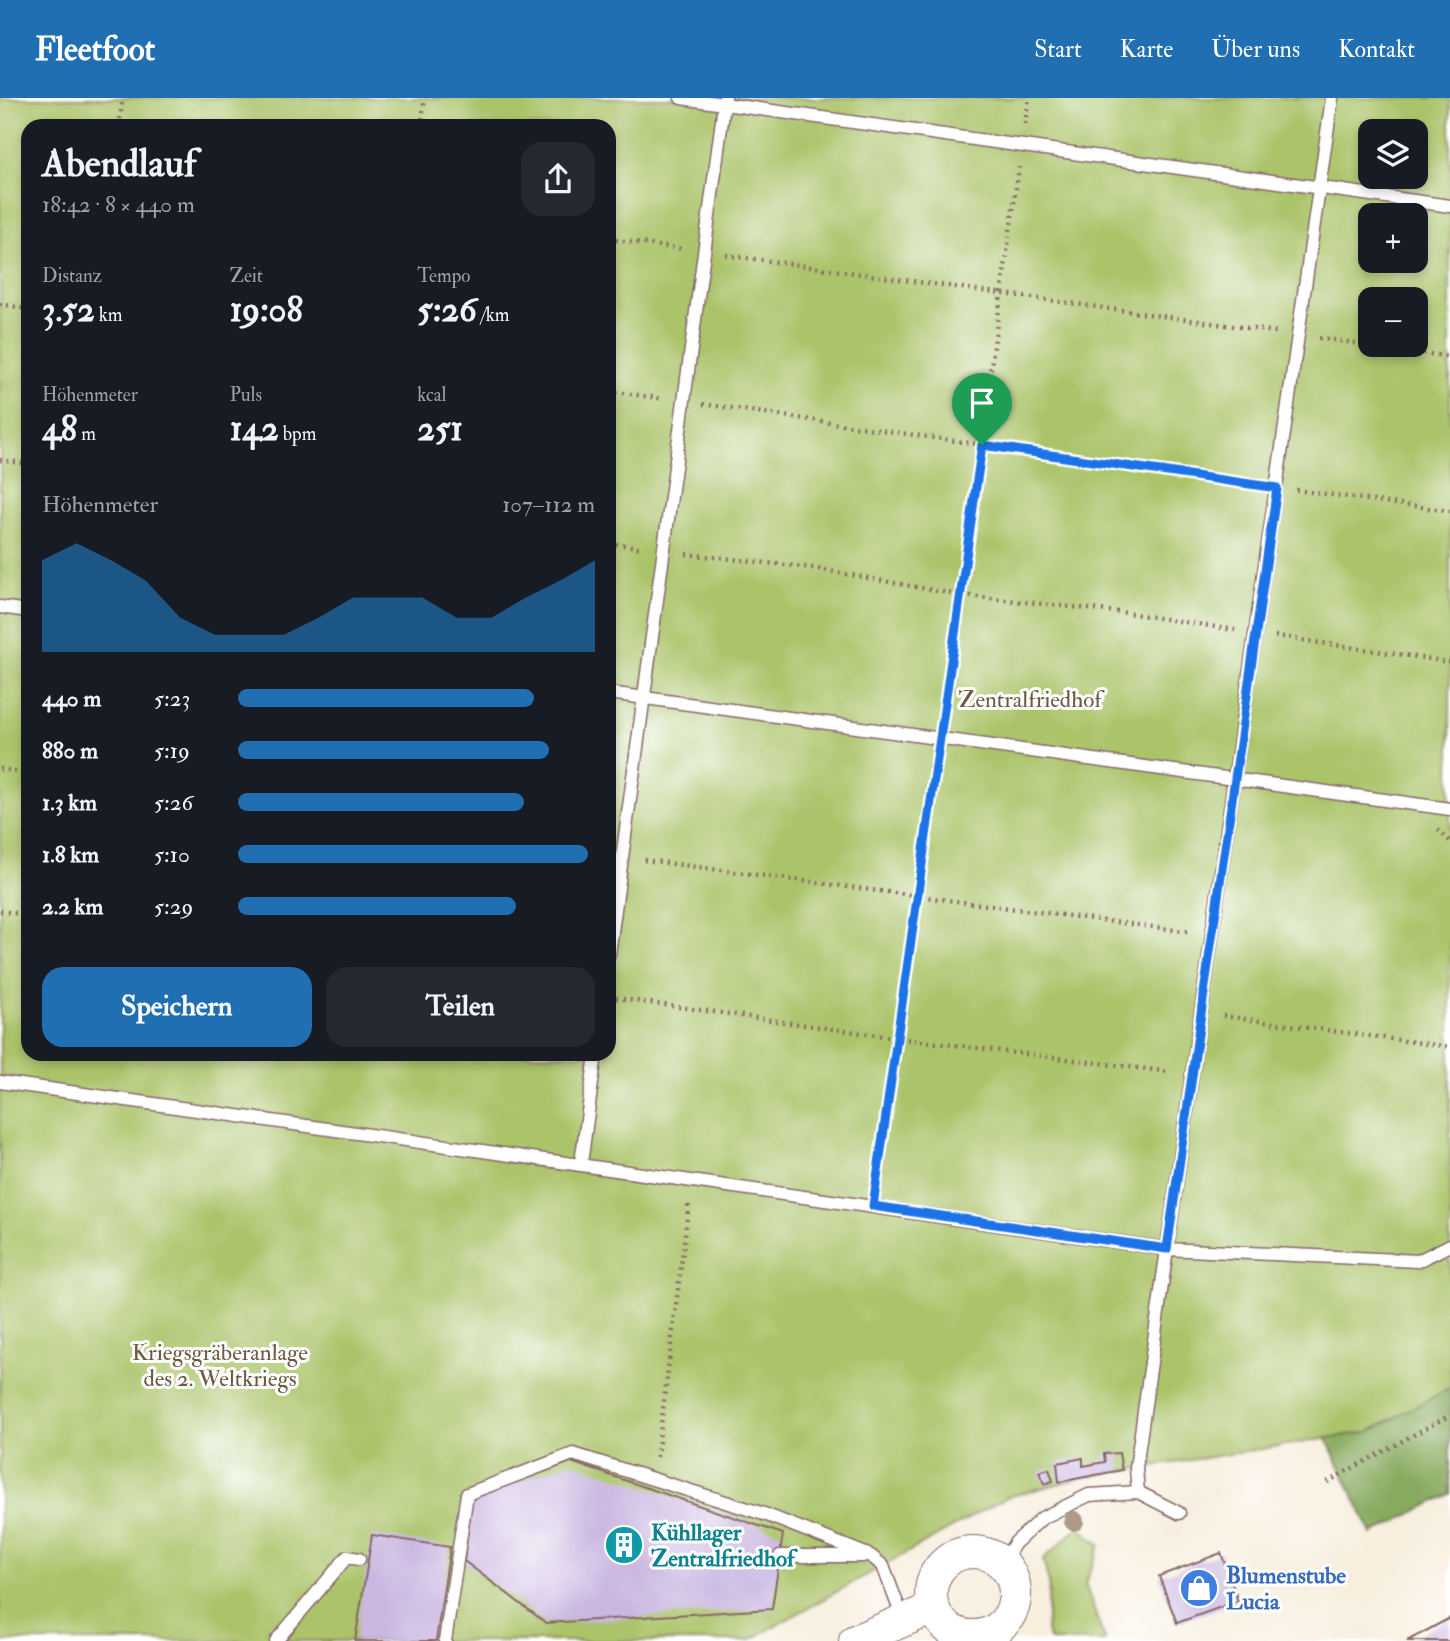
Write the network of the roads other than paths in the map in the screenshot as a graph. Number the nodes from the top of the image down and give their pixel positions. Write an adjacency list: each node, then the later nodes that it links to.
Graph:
1 (681, 98): 3 (lane)
2 (1332, 98): 4 (lane)
3 (724, 101): 4 (lane); 9 (lane)
4 (1320, 187): 5 (lane); 10 (lane)
5 (1450, 206)
6 (0, 607): 7 (lane)
7 (21, 610)
8 (616, 694): 9 (lane)
9 (643, 698): 10 (lane); 12 (lane)
10 (1235, 780): 11 (lane); 17 (lane)
11 (1450, 809)
12 (616, 901)
13 (595, 1061): 15 (lane)
14 (0, 1082): 15 (lane)
15 (581, 1163): 17 (lane)
16 (1450, 1245): 17 (lane)
17 (1167, 1249): 18 (lane)
18 (1138, 1492): 19 (lane); 23 (lane)
19 (1179, 1513)
20 (780, 1556): 21 (lane)
21 (871, 1556): 25 (lane); 28 (lane)
22 (359, 1559): 27 (lane)
23 (1002, 1563): 24 (street); 26 (street)
24 (933, 1608): 25 (street); 26 (street)
25 (903, 1619): 29 (street)
26 (1000, 1635)
27 (276, 1641)
28 (445, 1641)
29 (855, 1641)

